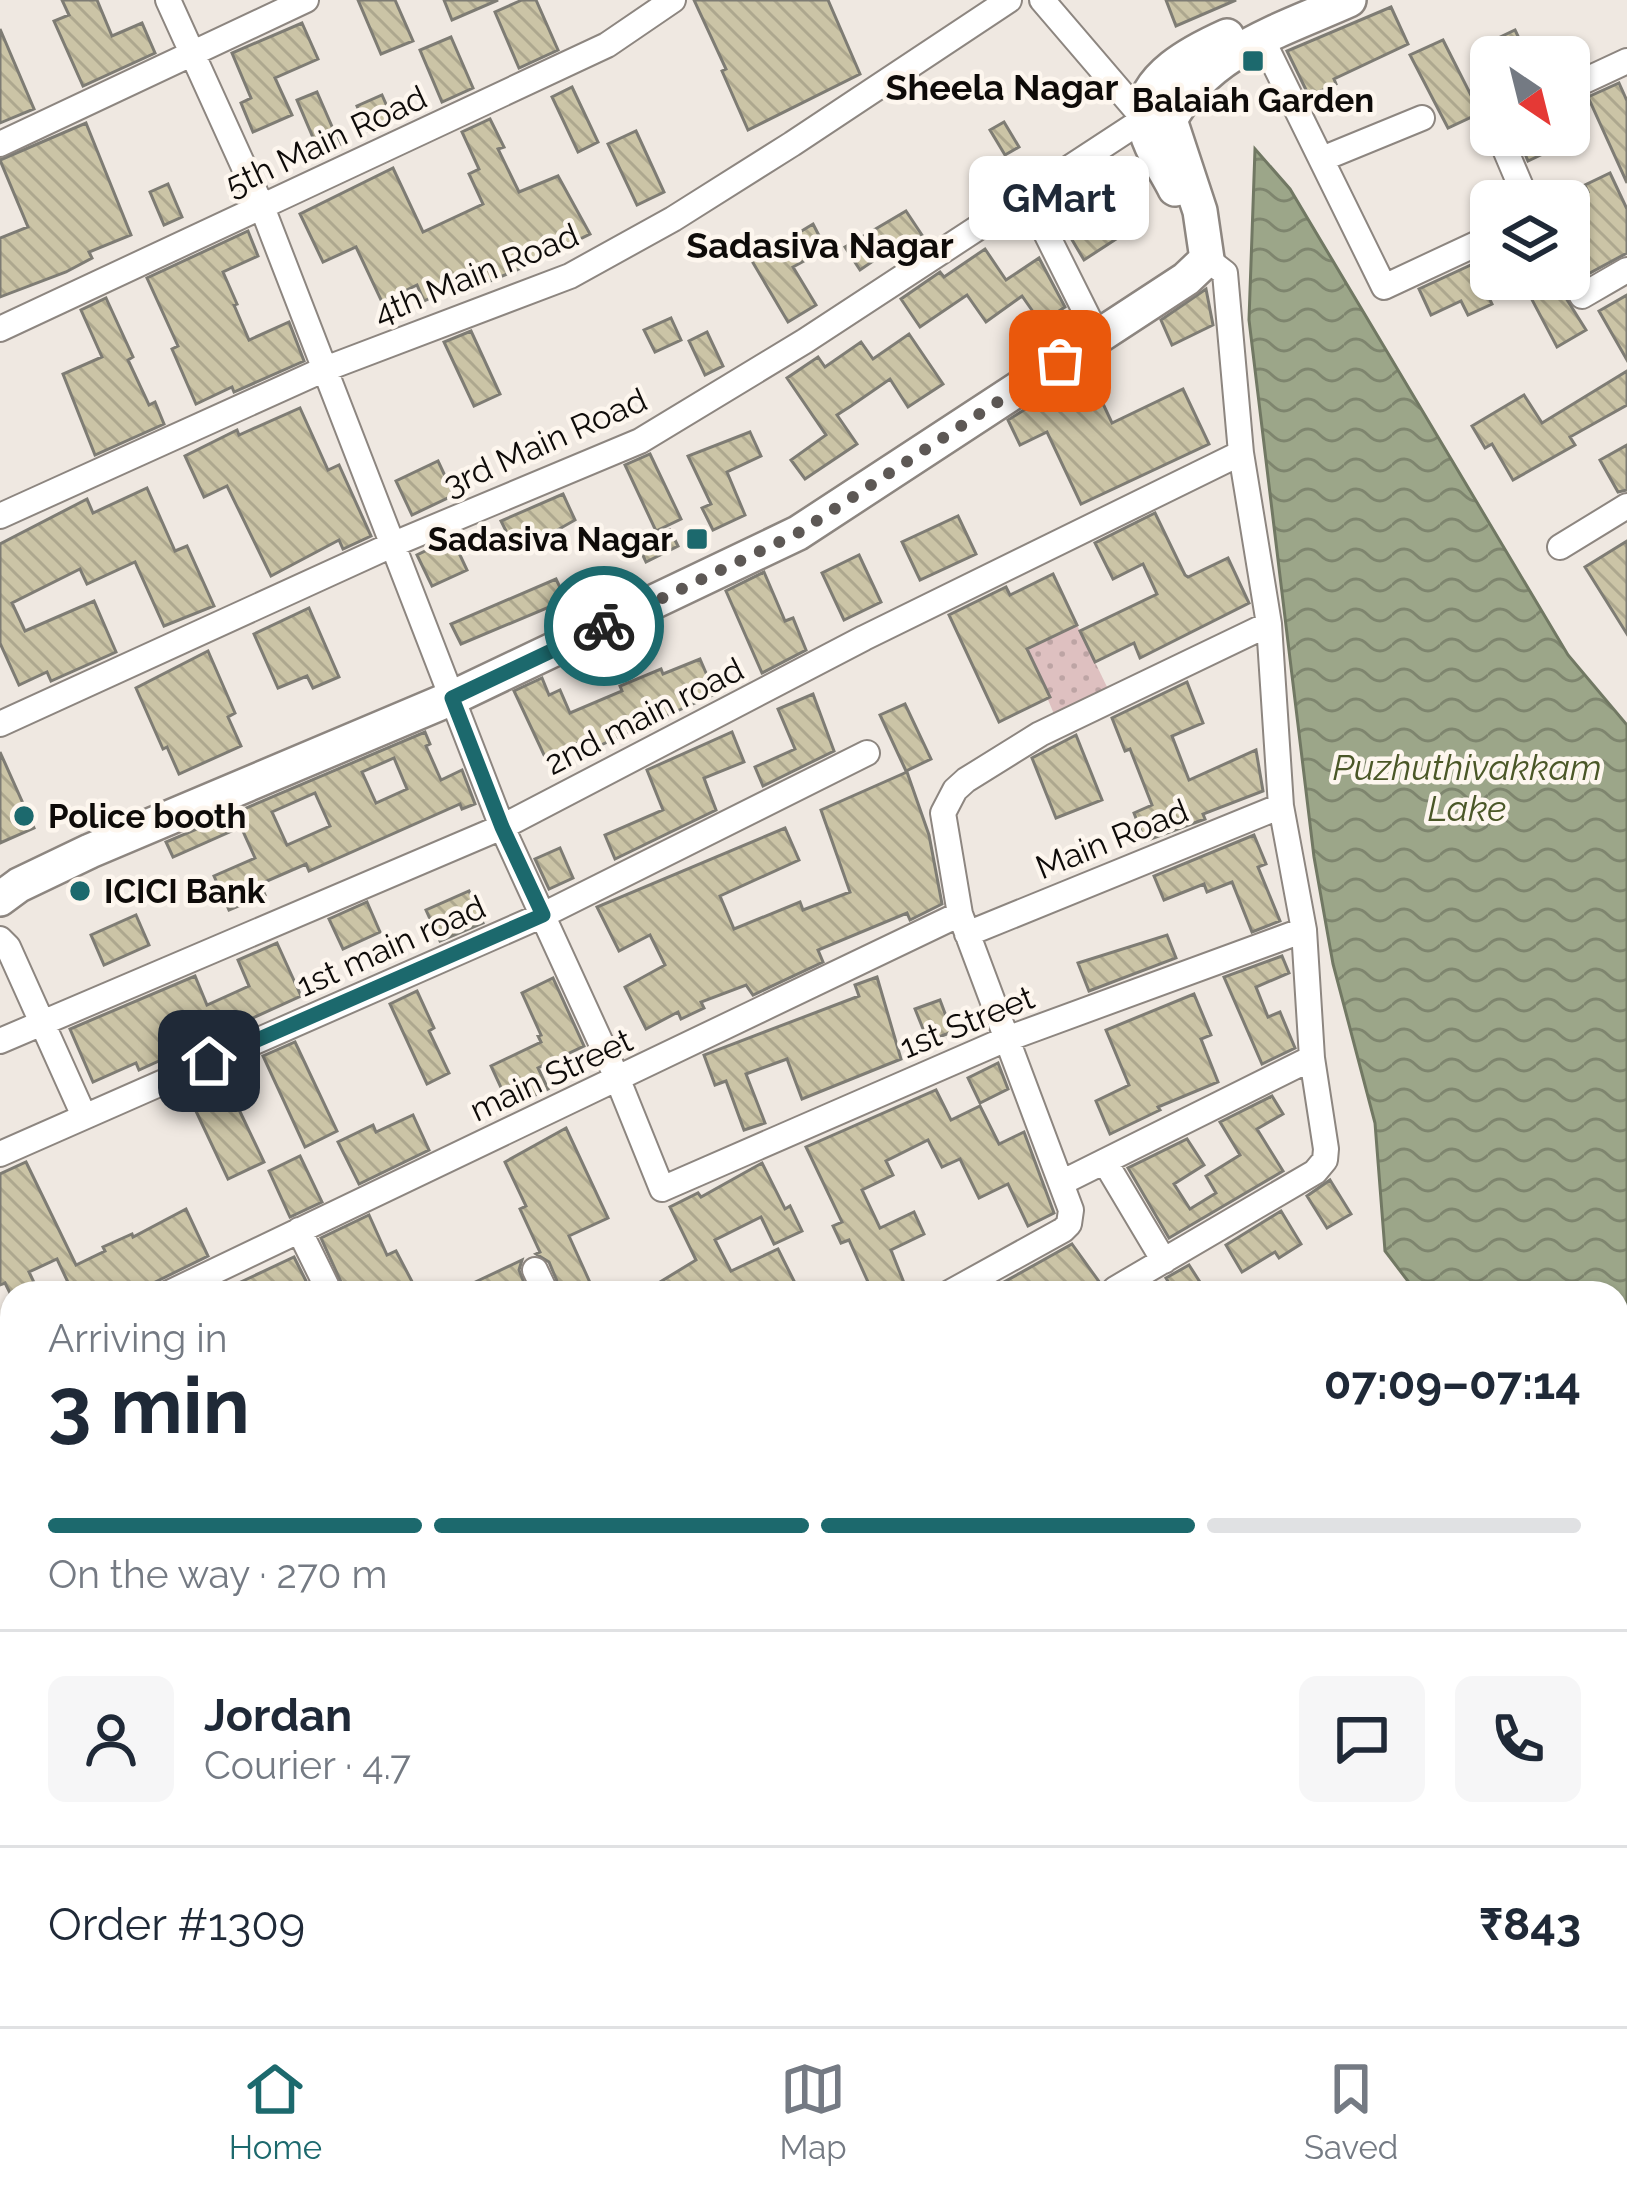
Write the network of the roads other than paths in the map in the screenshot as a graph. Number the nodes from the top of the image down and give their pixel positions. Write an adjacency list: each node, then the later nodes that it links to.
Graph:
1 (168, 0): 9 (street)
2 (306, 0): 9 (street)
3 (674, 0): 17 (street, 5th Main Road)
4 (1009, 0): 24 (street, 4th Main Road)
5 (1042, 0): 13 (street)
6 (1309, 0): 13 (main road)
7 (1349, 0): 8 (main road)
8 (1262, 39): 15 (street); 19 (main road)
9 (196, 55): 14 (street); 17 (street)
10 (1627, 61): 11 (street)
11 (1590, 78)
12 (1422, 118): 15 (street)
13 (1144, 119): 16 (street, 3rd Main Road); 23 (main road)
14 (0, 144)
15 (1322, 159): 18 (street)
16 (1028, 197): 23 (street); 28 (street, 3rd Main Road)
17 (262, 207): 22 (street, 5th Main Road); 24 (street)
18 (1470, 247)
19 (1208, 259): 23 (main road); 25 (street)
20 (1627, 270): 21 (street)
21 (1590, 291)
22 (0, 329)
23 (1094, 330): 31 (main road)
24 (325, 369): 27 (street, 4th Main Road); 28 (street)
25 (1241, 454): 30 (street); 35 (street, 2nd main road)
26 (1627, 506): 29 (street)
27 (0, 516)
28 (394, 544): 31 (street); 32 (street, 3rd Main Road)
29 (1560, 547)
30 (1269, 624): 34 (street); 39 (street)
31 (448, 689): 35 (street); 36 (main road); 37 (main road)
32 (0, 724)
33 (866, 753): 38 (street, 1st main road)
34 (1281, 806): 39 (street, Main Road); 40 (street)
35 (502, 827): 38 (street); 42 (street, 2nd main road)
36 (0, 886)
37 (0, 899)
38 (543, 915): 46 (street); 47 (street, 1st main road)
39 (964, 924): 43 (street); 46 (street, main Street)
40 (1304, 930): 43 (street, 1st Street); 45 (street)
41 (0, 939): 42 (street)
42 (43, 1022): 44 (street, 2nd main road); 47 (street)
43 (1004, 1040): 46 (street, 1st Street); 50 (street)
44 (0, 1041)
45 (1312, 1058): 49 (street); 52 (street)
46 (618, 1080): 51 (street, main Street)
47 (84, 1116): 48 (street, 1st main road)
48 (0, 1154)
49 (1105, 1162): 50 (street); 52 (street)
50 (1064, 1182): 55 (street)
51 (299, 1230): 53 (street, main Street); 54 (street)
52 (1164, 1261): 56 (street)
53 (194, 1281)
54 (324, 1281)
55 (971, 1281)
56 (1129, 1281)

